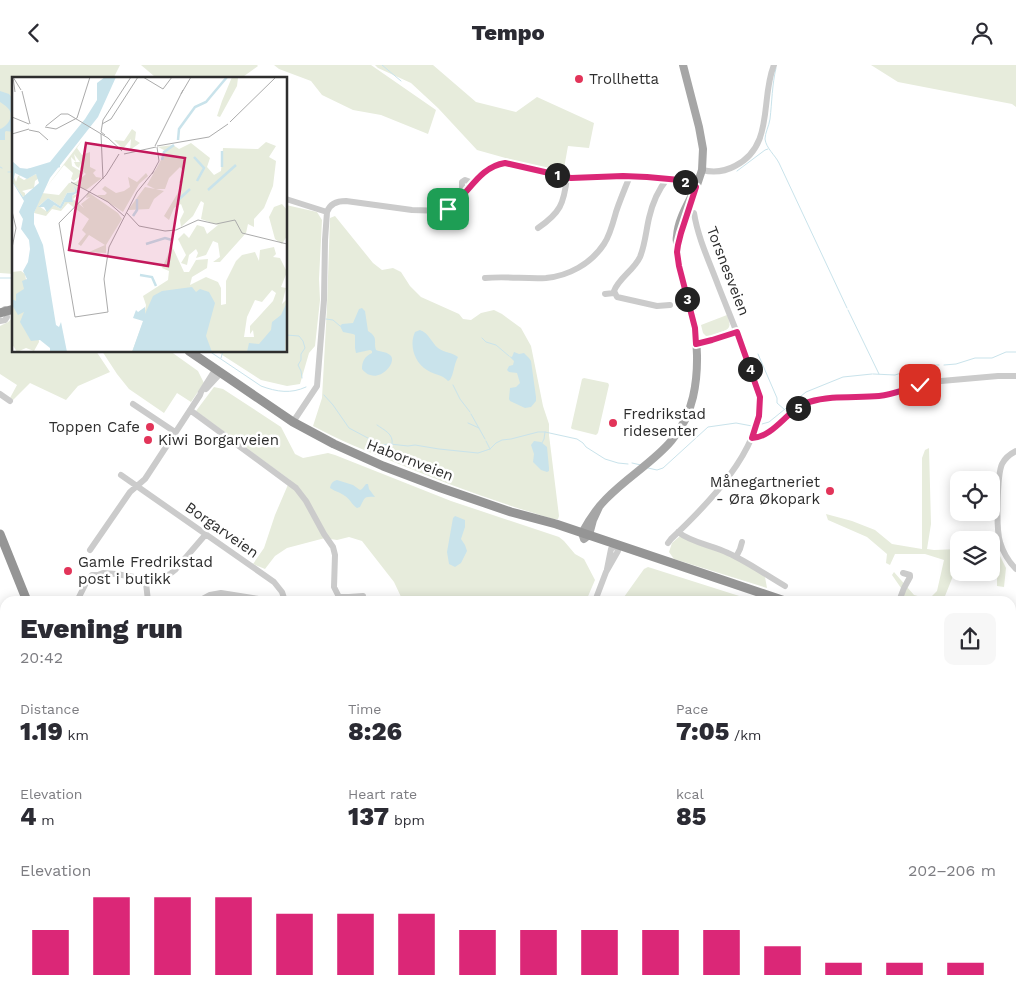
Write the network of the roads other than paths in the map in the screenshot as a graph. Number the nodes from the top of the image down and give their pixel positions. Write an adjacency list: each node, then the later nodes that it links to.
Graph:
1 (682, 65): 3 (main road)
2 (774, 65): 3 (street)
3 (702, 170): 7 (main road)
4 (567, 177): 5 (street); 9 (street); 11 (street)
5 (630, 177): 6 (street); 12 (street)
6 (667, 179): 7 (street); 14 (street)
7 (696, 187): 19 (main road)
8 (288, 200): 9 (street)
9 (327, 212): 28 (street)
10 (694, 213): 18 (street, Torsnesveien)
11 (538, 228)
12 (485, 278)
13 (605, 293): 14 (street)
14 (614, 293): 15 (street)
15 (670, 305)
16 (6, 309): 17 (street)
17 (0, 321)
18 (737, 332): 19 (street); 30 (street, Torsnesveien)
19 (696, 344): 37 (main road)
20 (186, 353): 22 (highway, Habornveien)
21 (192, 353): 22 (highway, Habornveien)
22 (217, 373): 27 (street); 28 (highway, Habornveien)
23 (1016, 376): 30 (street)
24 (0, 394): 25 (street)
25 (10, 401)
26 (133, 404): 29 (street)
27 (190, 410): 29 (street); 55 (street)
28 (293, 422): 37 (highway, Habornveien)
29 (175, 432): 33 (street)
30 (752, 438): 34 (street, Torsnesveien)
31 (1016, 451): 44 (street)
32 (121, 475): 33 (street, Borgarveien)
33 (137, 486): 36 (street, Borgarveien); 41 (street)
34 (678, 532): 39 (street, Torsnesveien); 43 (street)
35 (0, 534): 49 (highway)
36 (206, 534): 46 (street); 54 (street, Borgarveien)
37 (585, 535): 40 (highway, Habornveien)
38 (742, 542): 43 (street)
39 (668, 543)
40 (615, 548): 56 (street); 57 (highway, Habornveien)
41 (90, 549)
42 (0, 550): 48 (highway)
43 (736, 557): 47 (street)
44 (1016, 569)
45 (904, 573): 58 (street)
46 (146, 583): 50 (street); 51 (street)
47 (786, 585)
48 (18, 596)
49 (25, 596)
50 (80, 596)
51 (147, 596)
52 (208, 596): 53 (street)
53 (244, 596)
54 (283, 596)
55 (338, 596)
56 (598, 596)
57 (769, 596)
58 (902, 596)

